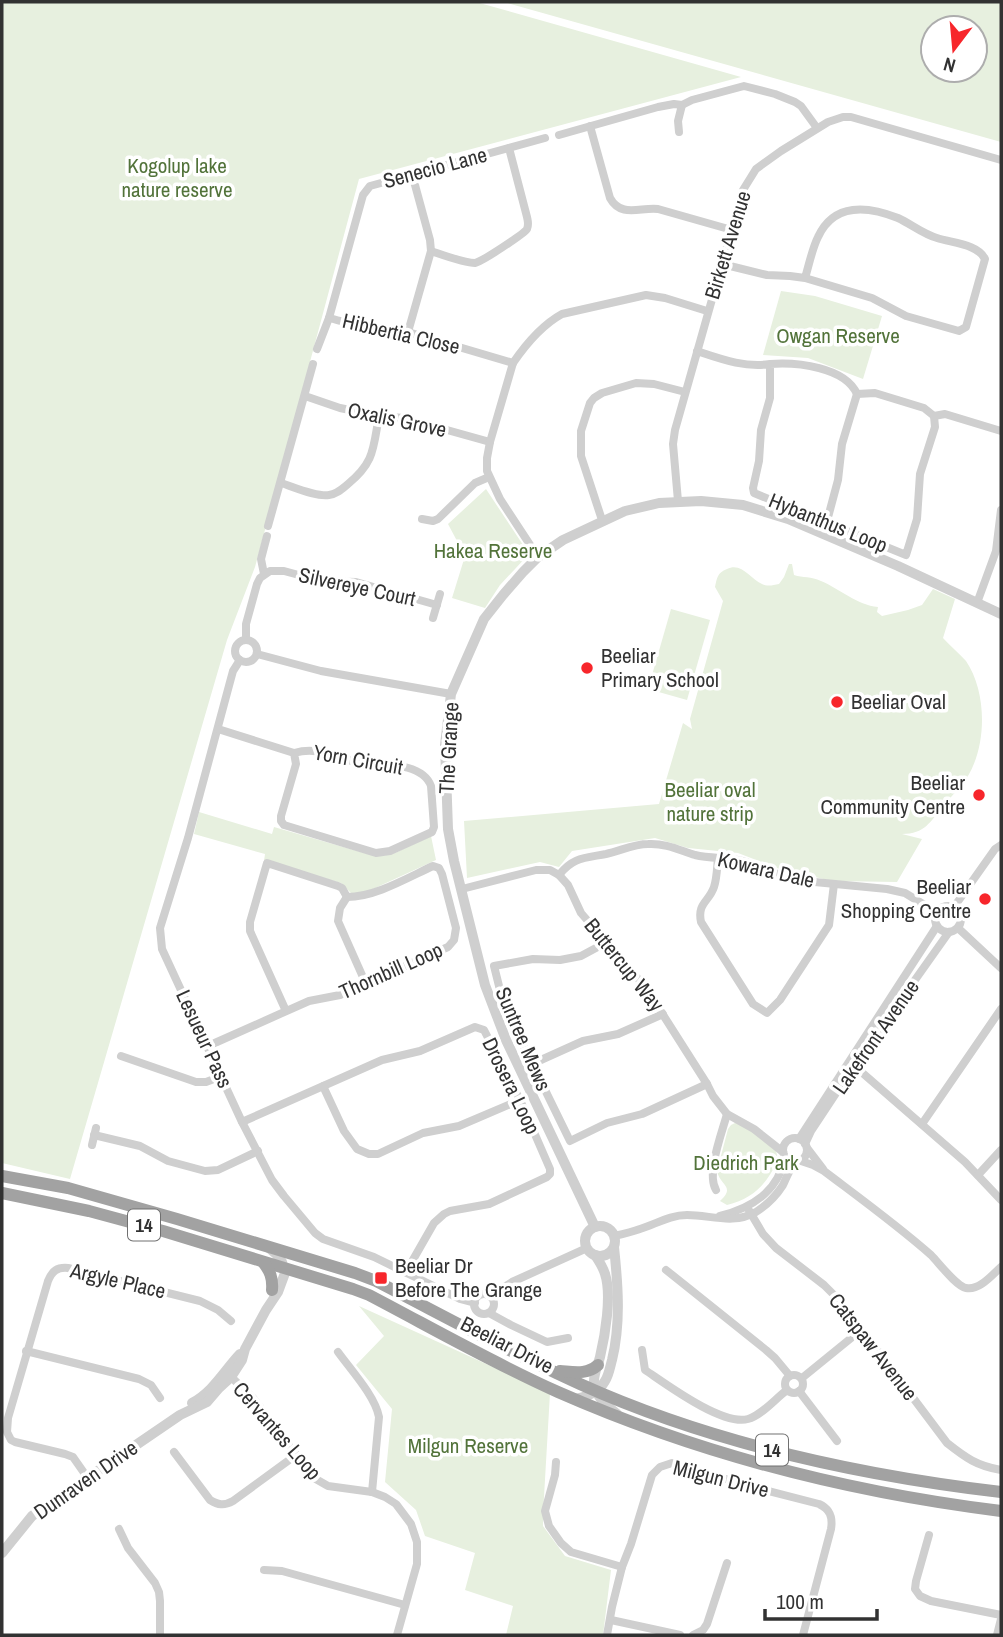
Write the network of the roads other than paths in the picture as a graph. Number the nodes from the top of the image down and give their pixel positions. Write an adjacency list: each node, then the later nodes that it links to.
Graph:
1 (682, 105): 2 (street); 3 (street); 4 (street)
2 (590, 126): 5 (street); 10 (street)
3 (817, 128): 8 (street, Birkett Avenue); 10 (street, Birkett Avenue)
4 (679, 132)
5 (559, 135)
6 (545, 138): 7 (street, Senecio Lane)
7 (509, 148): 9 (street, Senecio Lane); 11 (street)
8 (1001, 160)
9 (412, 174): 11 (street); 15 (street, Senecio Lane)
10 (732, 230): 12 (street, Birkett Avenue)
11 (431, 251): 16 (street)
12 (722, 264): 13 (street); 14 (street, Birkett Avenue)
13 (805, 278): 13 (street)
14 (707, 311): 18 (street, Birkett Avenue); 19 (street)
15 (329, 318): 16 (street, Hibbertia Close); 17 (street, Senecio Lane)
16 (408, 332): 19 (street, Hibbertia Close)
17 (317, 349)
18 (697, 351): 21 (street); 22 (street, Birkett Avenue)
19 (513, 363): 28 (street)
20 (313, 364): 24 (street)
21 (771, 364): 23 (street); 35 (street, Hybanthus Loop)
22 (685, 392): 31 (street, Birkett Avenue); 34 (street)
23 (857, 394): 26 (street); 35 (street)
24 (305, 396): 25 (street, Oxalis Grove); 30 (street)
25 (379, 416): 28 (street, Oxalis Grove); 30 (street)
26 (934, 416): 27 (street); 35 (street, Hybanthus Loop)
27 (1001, 431)
28 (490, 442): 29 (street)
29 (489, 477): 33 (street); 38 (street)
30 (281, 483): 36 (street)
31 (678, 502): 34 (street, The Grange); 41 (street, The Grange)
32 (1001, 510): 41 (street)
33 (422, 519)
34 (602, 520): 38 (street, The Grange)
35 (827, 521)
36 (268, 526)
37 (267, 536): 39 (street)
38 (538, 557): 48 (street, The Grange)
39 (264, 574): 42 (street, Silvereye Court); 45 (street)
40 (440, 594): 42 (street, Silvereye Court)
41 (977, 603): 43 (street, The Grange)
42 (437, 605): 44 (street, Silvereye Court)
43 (1001, 614)
44 (433, 618)
45 (246, 640): 46 (street); 47 (street, Lesueur Pass)
46 (257, 654): 47 (street); 48 (street)
47 (240, 660): 49 (street, Lesueur Pass)
48 (452, 694): 55 (street, The Grange)
49 (218, 729): 50 (street, Yorn Circuit); 68 (street, Lesueur Pass)
50 (293, 753): 50 (street, Yorn Circuit)
51 (1001, 845): 57 (street)
52 (718, 858): 53 (street, Kowara Dale); 54 (street, Kowara Dale); 54 (street)
53 (559, 875): 55 (street); 62 (street, Buttercup Way)
54 (834, 884): 58 (street, Kowara Dale)
55 (462, 889): 96 (street, The Grange)
56 (347, 897): 64 (street); 64 (street, Thornbill Loop); 66 (street)
57 (954, 906): 58 (street); 60 (street)
58 (936, 912): 59 (street)
59 (937, 926): 61 (street); 71 (street, Lakefront Avenue)
60 (958, 928): 61 (street); 63 (street)
61 (949, 932): 71 (street, Lakefront Avenue)
62 (607, 942): 67 (street, Buttercup Way); 70 (street, Suntree Mews)
63 (1001, 967)
64 (366, 984): 66 (street, Thornbill Loop)
65 (1001, 1009): 78 (street)
66 (286, 1011): 68 (street, Thornbill Loop)
67 (663, 1014): 70 (street); 73 (street, Buttercup Way)
68 (208, 1046): 72 (street, Lesueur Pass)
69 (121, 1056): 72 (street)
70 (531, 1064): 80 (street, Suntree Mews)
71 (852, 1064): 78 (street); 83 (street, Lakefront Avenue)
72 (222, 1076): 77 (street, Lesueur Pass)
73 (707, 1084): 76 (street, Buttercup Way); 80 (street)
74 (323, 1086): 75 (street); 75 (street, Drosera Loop); 77 (street, Drosera Loop)
75 (520, 1100): 105 (street, Drosera Loop)
76 (727, 1114): 79 (street, Buttercup Way); 92 (street)
77 (242, 1122): 85 (street, Lesueur Pass)
78 (922, 1124): 90 (street)
79 (754, 1129): 81 (street, Buttercup Way); 87 (street, Buttercup Way)
80 (570, 1142): 86 (street, Suntree Mews)
81 (787, 1142): 83 (street); 87 (street)
82 (92, 1144): 85 (street)
83 (804, 1144): 88 (street); 89 (street)
84 (1001, 1150): 90 (street)
85 (258, 1152): 105 (street, Lesueur Pass)
86 (574, 1153)
87 (784, 1155): 88 (street); 95 (street)
88 (799, 1162): 89 (street); 95 (street)
89 (824, 1171): 102 (street)
90 (978, 1175): 94 (street)
91 (2, 1176): 98 (highway, Beeliar Drive / 14)
92 (716, 1189)
93 (2, 1193): 101 (highway, Beeliar Drive / 14)
94 (1001, 1200)
95 (749, 1211): 97 (street); 112 (street, Catspaw Avenue)
96 (595, 1227): 97 (street); 99 (street)
97 (614, 1241): 99 (street); 123 (street)
98 (261, 1243): 100 (highway, Beeliar Drive / 14); 103 (street)
99 (591, 1251): 107 (street); 117 (street)
100 (315, 1259): 103 (street); 118 (highway, Beeliar Drive / 14)
101 (263, 1262): 103 (highway, Beeliar Drive / 14); 106 (highway)
102 (1001, 1267)
103 (283, 1268): 106 (street, Dunraven Drive); 109 (street, Dunraven Drive); 126 (highway, Beeliar Drive / 14)
104 (666, 1270): 120 (street)
105 (406, 1272): 108 (street, Lesueur Pass)
106 (272, 1290): 109 (street, Dunraven Drive)
107 (490, 1296): 108 (street); 110 (street)
108 (475, 1303): 110 (street)
109 (266, 1310): 119 (street, Dunraven Drive)
110 (489, 1313): 113 (street)
111 (231, 1321): 115 (street, Argyle Place)
112 (861, 1330): 121 (street); 132 (street, Catspaw Avenue)
113 (568, 1338)
114 (642, 1350): 122 (street)
115 (26, 1351): 125 (street); 133 (street, Argyle Place)
116 (338, 1352): 134 (street)
117 (598, 1365): 118 (highway); 123 (street)
118 (553, 1370): 123 (highway, Beeliar Drive / 14)
119 (229, 1375): 130 (street, Cervantes Loop); 133 (street, Dunraven Drive)
120 (790, 1376): 121 (street); 122 (street)
121 (802, 1378): 124 (street)
122 (787, 1390): 124 (street)
123 (596, 1391): 126 (street); 127 (street); 135 (highway, Beeliar Drive / 14)
124 (799, 1391): 128 (street)
125 (160, 1398)
126 (573, 1399): 127 (highway, Beeliar Drive / 14)
127 (622, 1418): 136 (highway, Beeliar Drive / 14)
128 (837, 1441)
129 (174, 1452): 130 (street)
130 (296, 1455): 134 (street, Cervantes Loop)
131 (556, 1462): 141 (street)
132 (1001, 1469)
133 (87, 1477): 139 (street, Dunraven Drive)
134 (372, 1492): 143 (street, Cervantes Loop)
135 (1001, 1492)
136 (1001, 1511)
137 (119, 1529): 146 (street)
138 (929, 1535): 144 (street)
139 (2, 1553)
140 (727, 1563): 150 (street)
141 (622, 1567): 145 (street, Milgun Drive); 151 (street, Milgun Drive)
142 (264, 1570): 143 (street)
143 (405, 1605): 147 (street, Cervantes Loop)
144 (1001, 1617): 152 (street)
145 (611, 1620): 148 (street, Milgun Drive); 149 (street)
146 (160, 1635)
147 (397, 1635)
148 (607, 1635)
149 (680, 1635)
150 (693, 1635)
151 (803, 1635)
152 (997, 1635)

